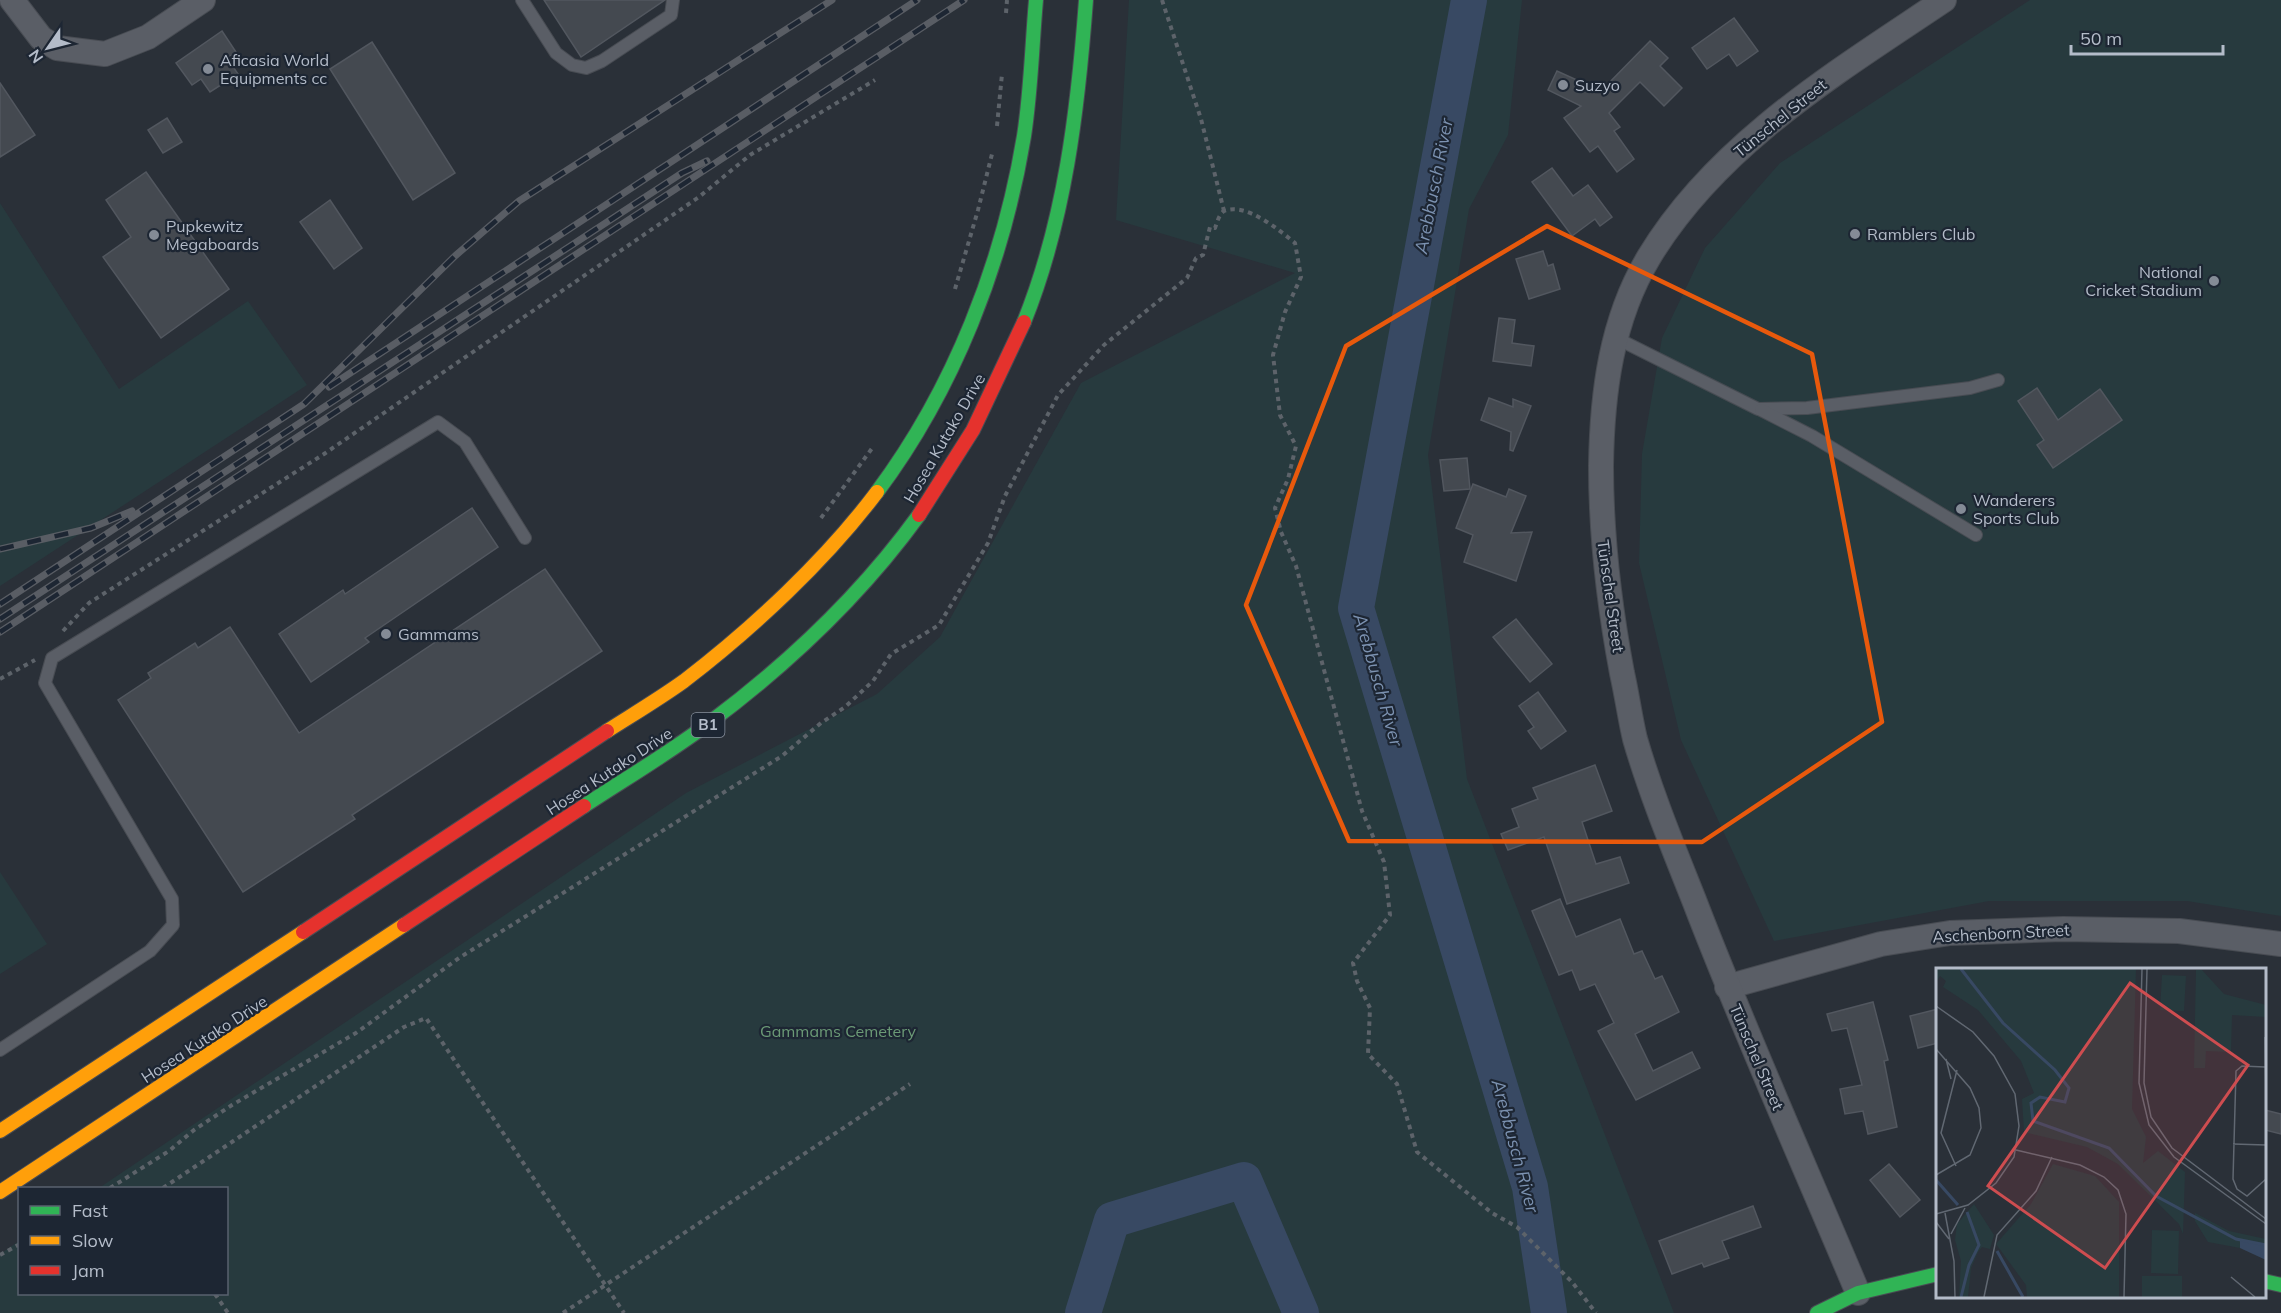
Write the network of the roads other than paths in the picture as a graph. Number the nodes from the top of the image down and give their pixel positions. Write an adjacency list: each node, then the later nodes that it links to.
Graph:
1 (12, 0): 2 (street)
2 (203, 0)
3 (522, 0): 4 (lane)
4 (673, 0)
5 (1036, 0): 16 (main road, Hosea Kutako Drive)
6 (1086, 0): 17 (main road, Hosea Kutako Drive / B1)
7 (1944, 0): 8 (street, Tünschel Street)
8 (1616, 338): 10 (lane); 14 (street, Tünschel Street)
9 (1998, 380): 10 (lane)
10 (1758, 409): 11 (lane)
11 (1976, 535)
12 (525, 538): 15 (lane)
13 (2281, 944): 14 (street, Aschenborn Street)
14 (1727, 987): 21 (street, Tünschel Street)
15 (0, 1050)
16 (0, 1131)
17 (0, 1192)
18 (1936, 1274): 21 (main road)
19 (2266, 1281): 20 (main road)
20 (2281, 1285)
21 (1858, 1293): 22 (main road)
22 (1818, 1313)

